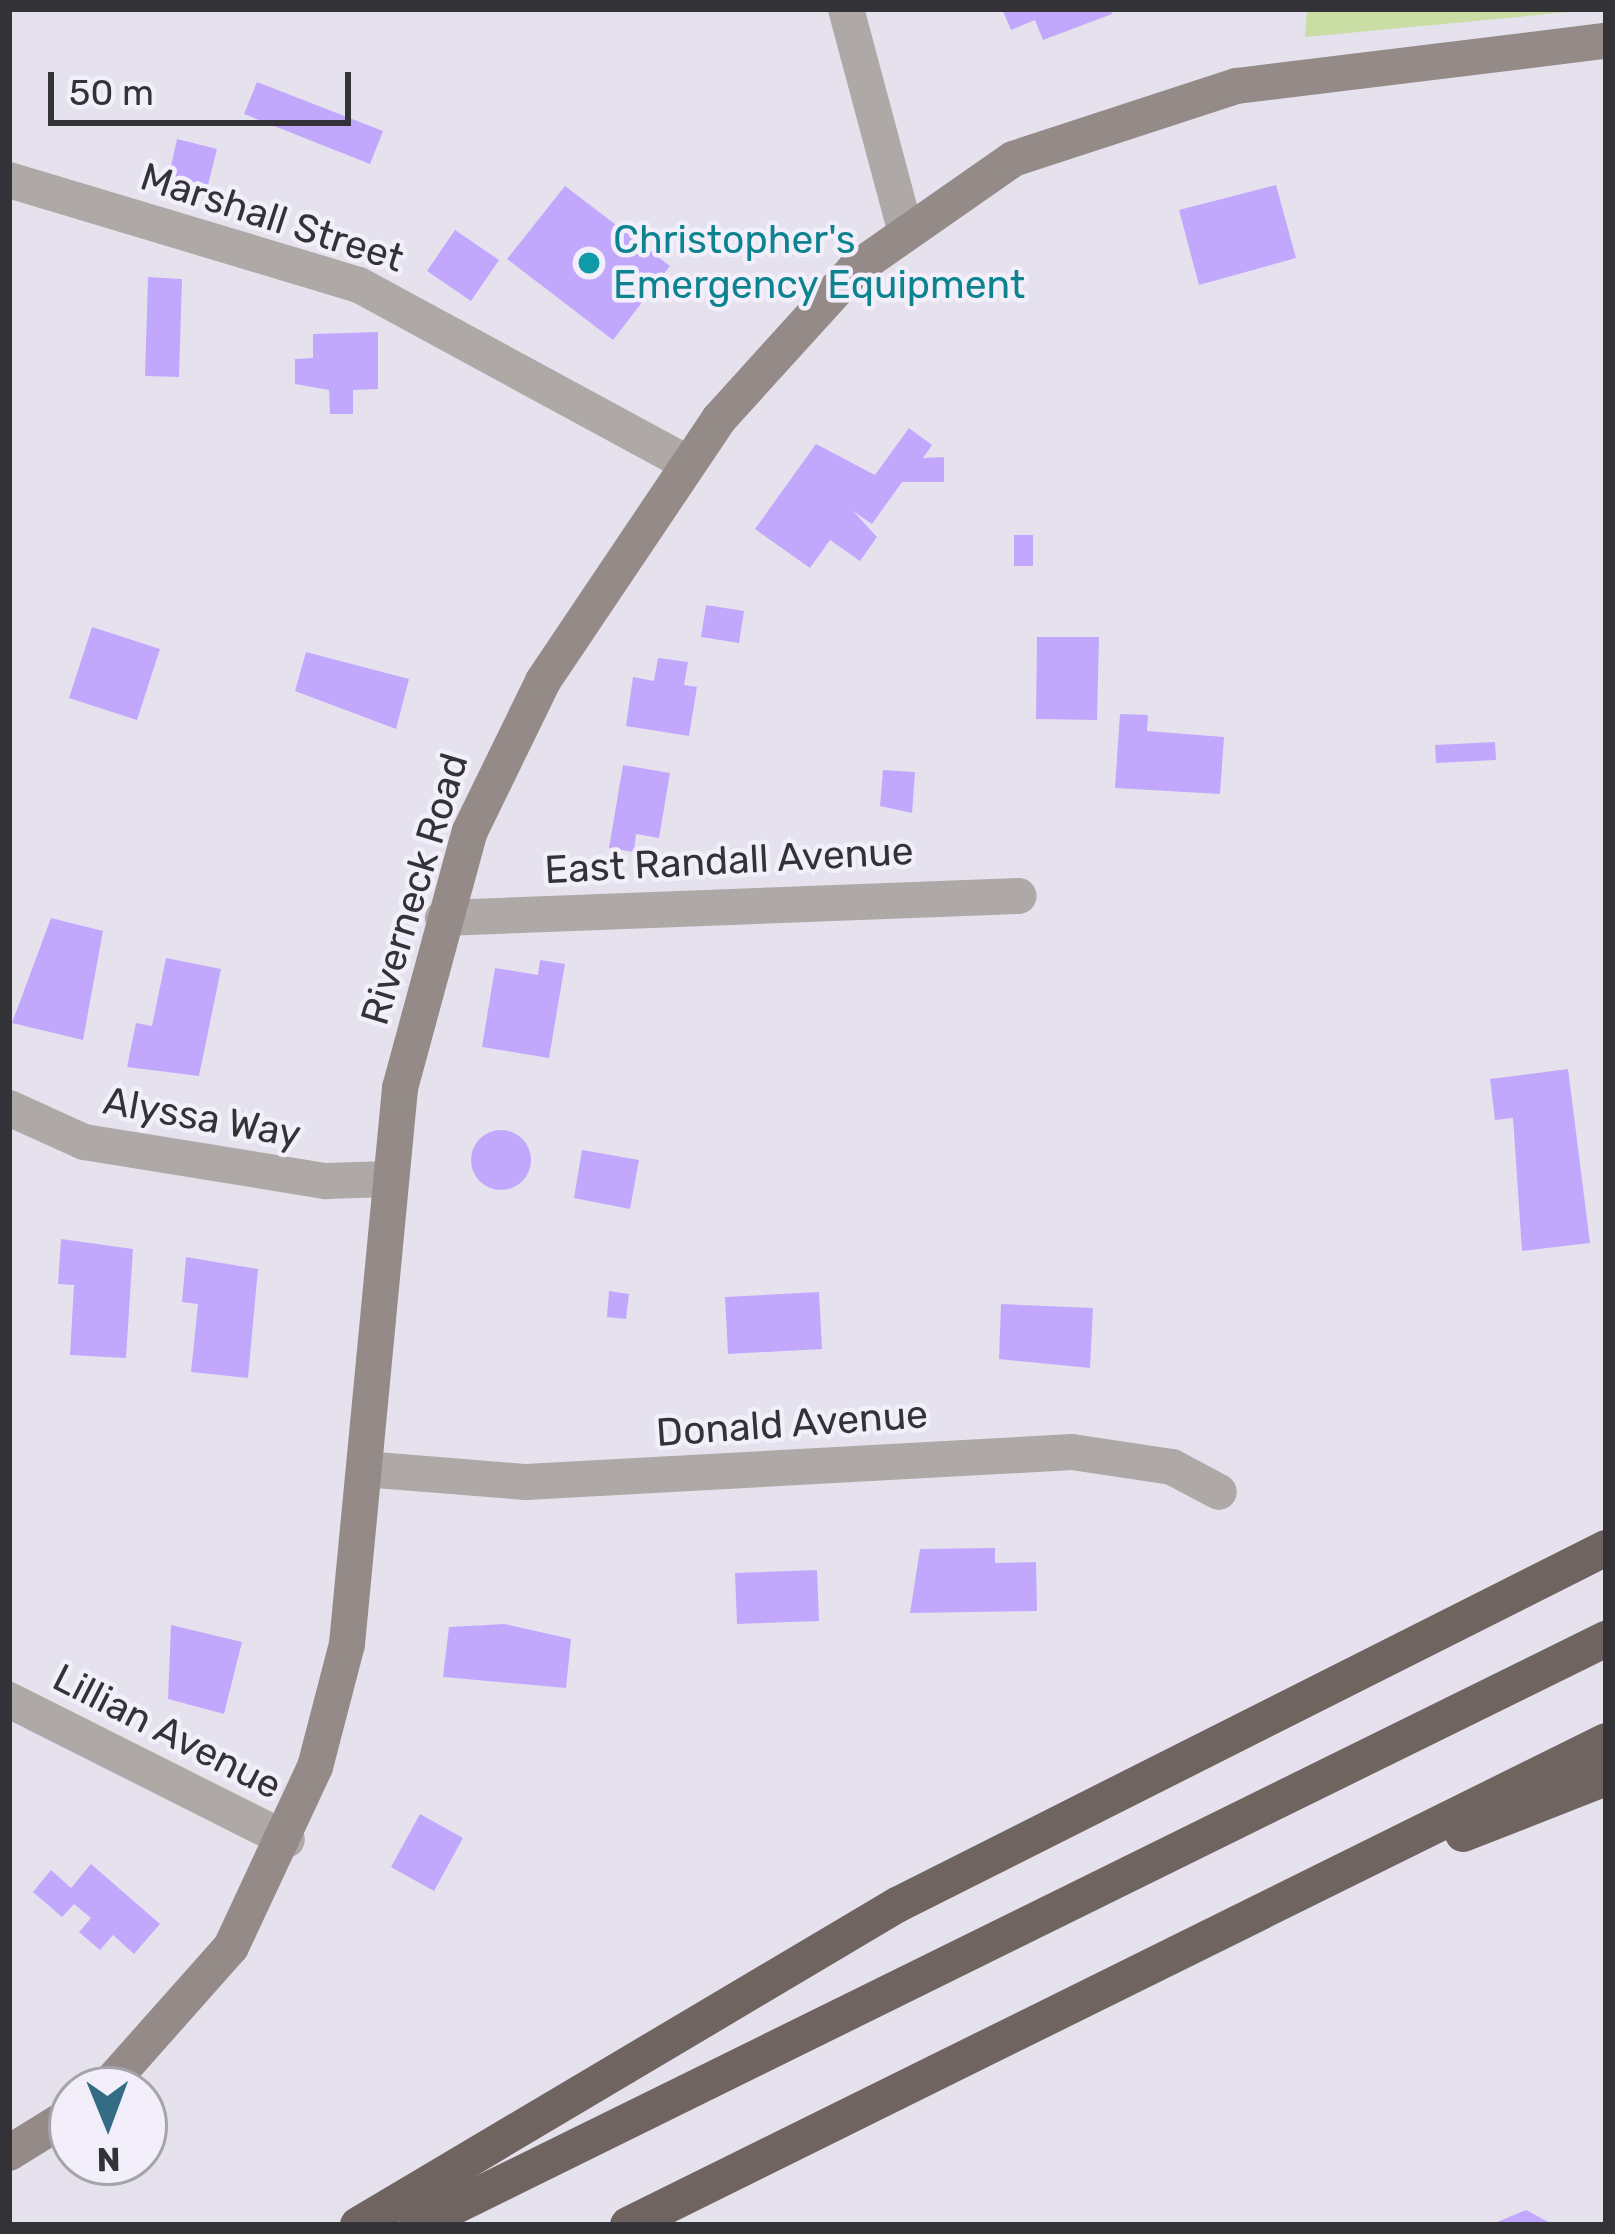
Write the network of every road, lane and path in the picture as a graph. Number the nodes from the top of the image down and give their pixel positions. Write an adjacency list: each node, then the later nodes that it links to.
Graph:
1 (846, 9): 4 (street)
2 (1606, 41): 4 (main road, Riverneck Road)
3 (9, 180): 5 (street, Marshall Street)
4 (904, 225): 5 (main road, Riverneck Road)
5 (688, 464): 7 (main road, Riverneck Road)
6 (1019, 896): 7 (street, East Randall Avenue)
7 (442, 918): 9 (main road, Riverneck Road)
8 (9, 1108): 9 (street, Alyssa Way)
9 (388, 1179): 10 (main road, Riverneck Road)
10 (364, 1469): 11 (street, Donald Avenue); 17 (main road, Riverneck Road)
11 (1219, 1492)
12 (1606, 1548): 22 (highway)
13 (1606, 1640): 23 (highway)
14 (9, 1700): 17 (street, Lillian Avenue)
15 (1606, 1741): 18 (highway)
16 (1606, 1778): 18 (highway)
17 (287, 1840): 19 (main road, Riverneck Road)
18 (1180, 1944): 24 (highway)
19 (127, 2066)
20 (48, 2129): 21 (main road)
21 (9, 2153)
22 (358, 2225)
23 (416, 2225)
24 (628, 2225)

